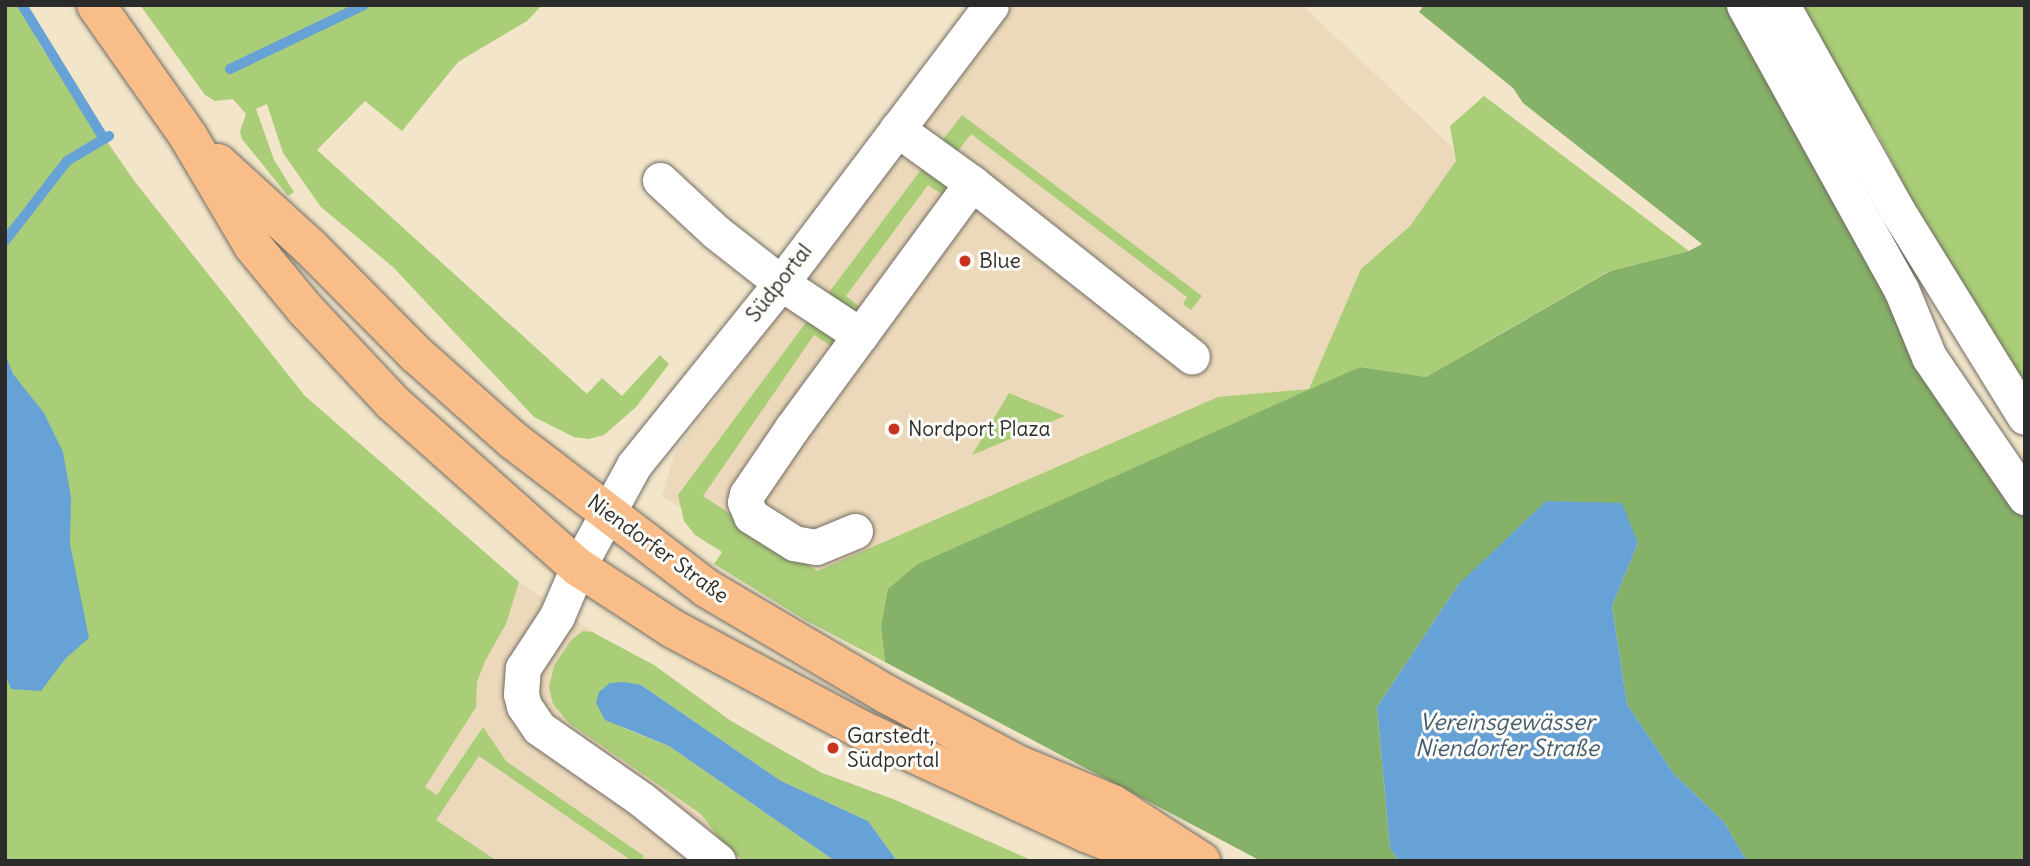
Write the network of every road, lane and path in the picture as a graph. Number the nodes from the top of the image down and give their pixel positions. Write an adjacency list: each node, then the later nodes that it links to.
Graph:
1 (96, 5): 6 (main road, Niendorfer Straße)
2 (991, 5): 5 (street, Südportal)
3 (1744, 5): 13 (street)
4 (1782, 5): 12 (street)
5 (897, 129): 8 (street); 9 (street, Südportal)
6 (188, 136): 14 (main road, Niendorfer Straße); 16 (main road, Niendorfer Straße)
7 (660, 180): 9 (street)
8 (972, 183): 10 (street); 11 (street)
9 (781, 283): 10 (street); 14 (street, Südportal)
10 (860, 335): 15 (street)
11 (1192, 357)
12 (2025, 417)
13 (2025, 497)
14 (607, 512): 16 (street, Südportal); 19 (main road, Niendorfer Straße)
15 (855, 531)
16 (578, 567): 17 (street, Südportal); 18 (main road, Niendorfer Straße)
17 (718, 861)
18 (1157, 861)
19 (1200, 861)

